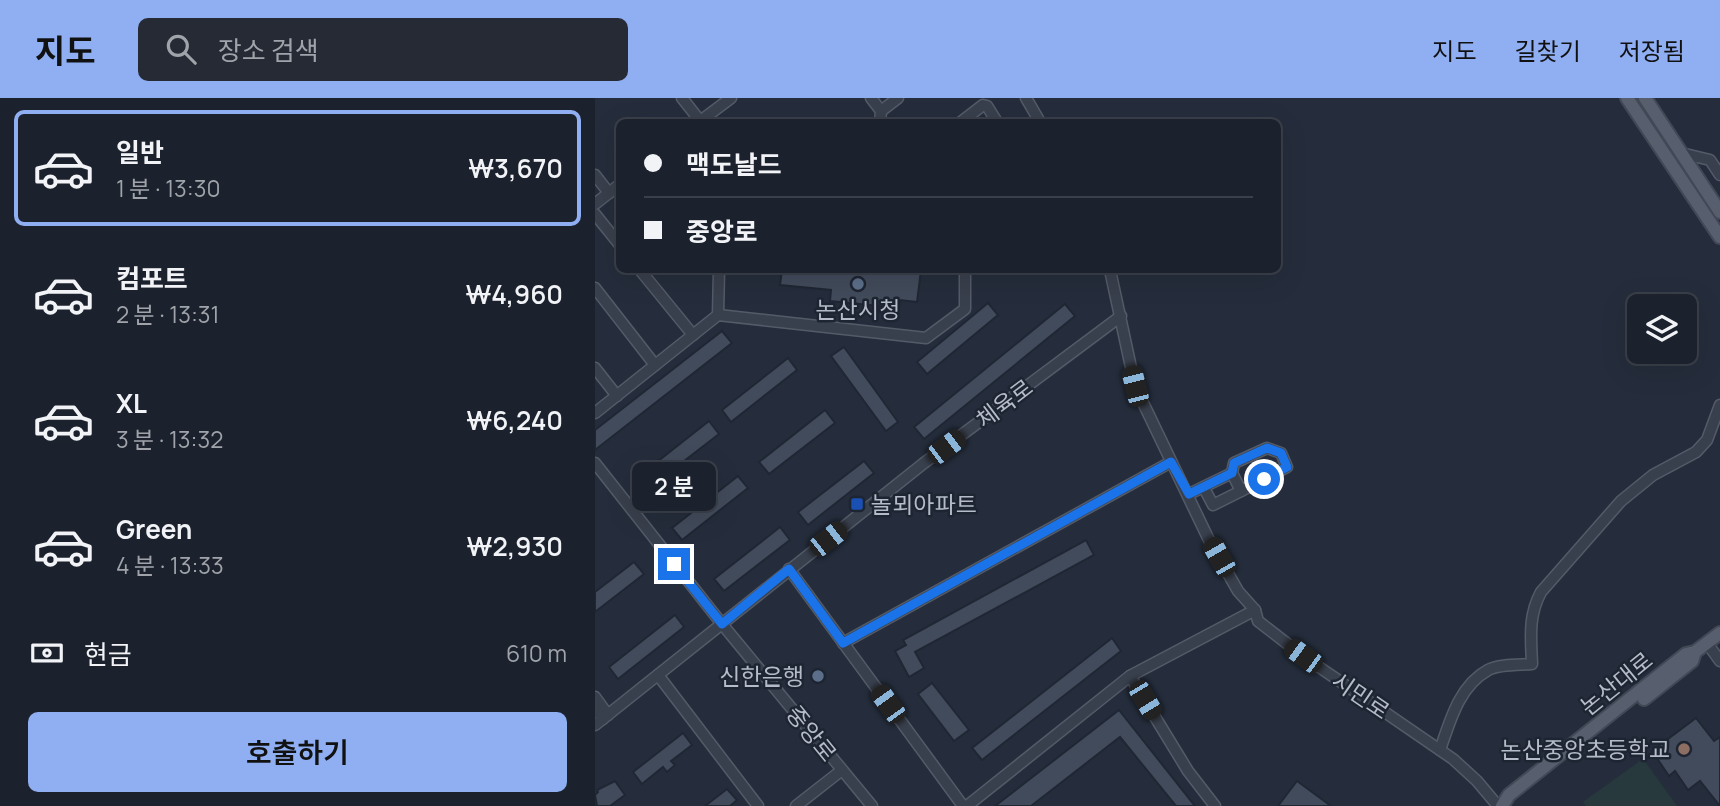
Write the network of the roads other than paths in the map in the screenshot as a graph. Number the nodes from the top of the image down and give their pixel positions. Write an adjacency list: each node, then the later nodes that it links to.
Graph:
1 (682, 98): 9 (street)
2 (731, 98): 10 (street)
3 (871, 98): 8 (street)
4 (898, 98): 8 (street)
5 (1026, 98): 14 (street)
6 (1627, 98): 23 (main road)
7 (1645, 98): 15 (main road)
8 (881, 111): 11 (street)
9 (698, 119)
10 (704, 119)
11 (880, 119)
12 (965, 119): 13 (street)
13 (995, 119)
14 (1038, 119)
15 (1681, 153): 17 (street); 21 (main road)
16 (595, 175): 19 (street)
17 (1720, 175)
18 (616, 187): 19 (street)
19 (609, 193): 20 (street)
20 (595, 204)
21 (1720, 212)
22 (595, 214): 24 (street)
23 (1720, 237)
24 (616, 240)
25 (646, 273): 32 (street)
26 (719, 273): 30 (street)
27 (965, 273): 30 (street)
28 (1111, 273): 31 (street, 시민로)
29 (595, 288): 33 (street)
30 (719, 315): 32 (street)
31 (1121, 316): 38 (street, 시민로); 44 (street, 체육로)
32 (693, 335): 33 (street)
33 (655, 365): 35 (street)
34 (595, 368): 35 (street)
35 (617, 396): 37 (street)
36 (1720, 405): 56 (street)
37 (595, 413)
38 (1171, 462): 43 (street, 시민로); 48 (street)
39 (595, 463): 46 (street, 중앙로)
40 (1232, 473): 41 (street); 42 (street); 42 (street)
41 (1204, 488): 42 (street); 43 (street)
42 (1241, 491)
43 (1189, 494): 45 (street, 시민로)
44 (789, 569): 46 (street, 체육로); 48 (street)
45 (1255, 610): 52 (street); 56 (street, 시민로)
46 (722, 624): 51 (street, 체육로); 57 (street, 중앙로)
47 (1720, 633): 49 (main road, 논산대로)
48 (843, 643): 61 (street)
49 (1707, 643): 50 (street); 63 (main road, 논산대로)
50 (1720, 661)
51 (658, 675): 55 (street, 체육로); 58 (street)
52 (1131, 676): 61 (street); 62 (street)
53 (595, 697): 55 (street)
54 (595, 709): 55 (street)
55 (602, 719)
56 (1440, 750): 63 (street, 시민로)
57 (842, 770): 59 (street); 60 (street, 중앙로)
58 (758, 806)
59 (796, 806)
60 (872, 806)
61 (965, 806)
62 (1215, 806)
63 (1501, 806)

